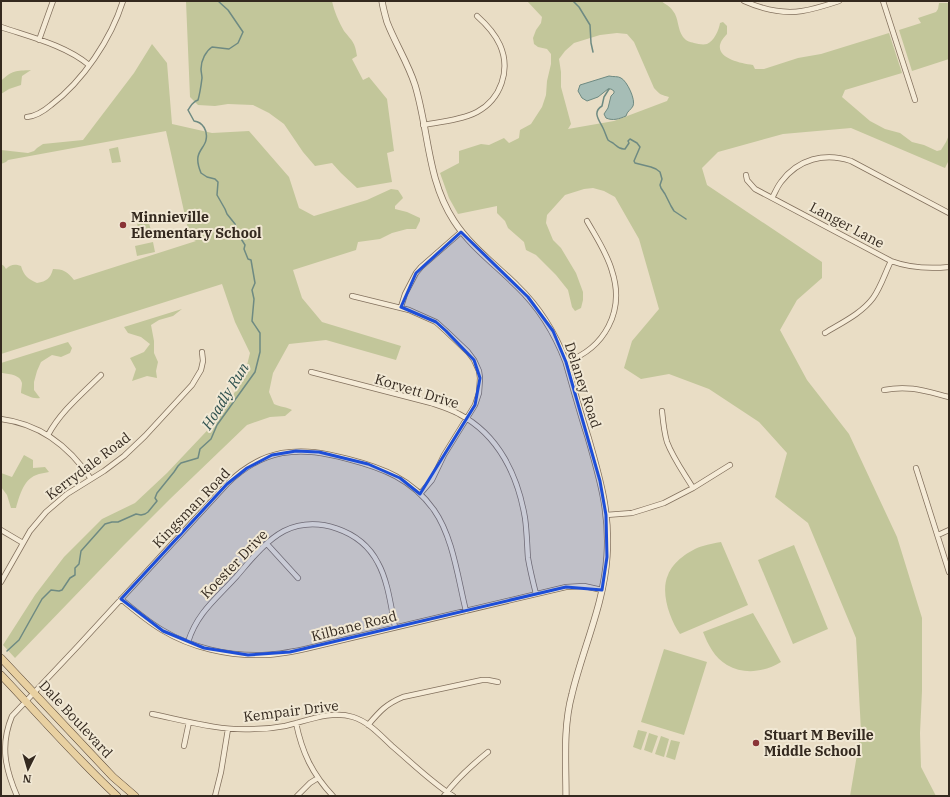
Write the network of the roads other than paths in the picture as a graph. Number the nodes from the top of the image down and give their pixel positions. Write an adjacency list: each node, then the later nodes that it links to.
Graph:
1 (54, 1): 9 (street)
2 (123, 1): 10 (street)
3 (382, 1): 13 (street, Delaney Road)
4 (744, 1): 5 (street)
5 (839, 1)
6 (883, 1): 11 (street)
7 (477, 16): 13 (street)
8 (1, 27): 9 (street)
9 (39, 40): 10 (street)
10 (89, 65): 12 (street)
11 (915, 100)
12 (27, 117)
13 (423, 124): 18 (street, Delaney Road)
14 (746, 175): 15 (street, Langer Lane)
15 (772, 198): 16 (street); 19 (street, Langer Lane)
16 (949, 213)
17 (587, 221): 25 (street)
18 (461, 232): 22 (street); 25 (street, Delaney Road)
19 (891, 261): 20 (street, Langer Lane); 23 (street)
20 (949, 267)
21 (352, 296): 22 (street)
22 (401, 307): 32 (street)
23 (825, 333)
24 (202, 352): 36 (street, Kerrydale Road)
25 (566, 362): 39 (street, Delaney Road)
26 (311, 372): 32 (street, Korvett Drive)
27 (101, 375): 33 (street)
28 (884, 390): 29 (street)
29 (949, 397)
30 (662, 411): 37 (street)
31 (1, 419): 33 (street)
32 (467, 419): 38 (street); 49 (street, Korvett Drive)
33 (48, 435): 36 (street)
34 (730, 465): 37 (street)
35 (916, 468): 42 (street)
36 (91, 479): 43 (street, Kerrydale Road)
37 (693, 488): 39 (street)
38 (420, 494): 50 (street, Kingsman Road); 51 (street, Kingsman Road)
39 (606, 515): 48 (street, Delaney Road)
40 (1, 530): 43 (street)
41 (949, 530): 42 (street)
42 (938, 535): 45 (street)
43 (23, 543): 47 (street, Kerrydale Road)
44 (267, 544): 46 (street); 52 (street, Koester Drive); 53 (street, Koester Drive)
45 (949, 572)
46 (298, 578)
47 (1, 582)
48 (602, 590): 49 (street, Kilbane Road); 75 (street, Delaney Road)
49 (536, 594): 51 (street, Kilbane Road)
50 (121, 599): 53 (street, Kilbane Road); 57 (street, Kingsman Road)
51 (466, 611): 52 (street, Kilbane Road)
52 (396, 627): 53 (street, Kilbane Road)
53 (188, 642)
54 (1, 658): 57 (main road, Dale Boulevard)
55 (1, 675): 58 (main road, Dale Boulevard)
56 (498, 682): 62 (street)
57 (34, 693): 58 (street, Kingsman Road); 70 (main road, Dale Boulevard)
58 (26, 701): 68 (street, Kingsman Road); 69 (main road, Dale Boulevard)
59 (152, 714): 60 (street, Kempair Drive)
60 (189, 722): 63 (street, Kempair Drive); 64 (street)
61 (296, 723): 62 (street, Kempair Drive); 63 (street, Kempair Drive); 66 (street)
62 (368, 725): 67 (street, Kempair Drive)
63 (228, 729): 71 (street)
64 (184, 746)
65 (488, 752): 67 (street)
66 (318, 778): 72 (street); 73 (street)
67 (445, 794): 74 (street, Kempair Drive)
68 (17, 796)
69 (117, 796)
70 (135, 796)
71 (215, 796)
72 (297, 796)
73 (333, 796)
74 (453, 796)
75 (566, 796)

